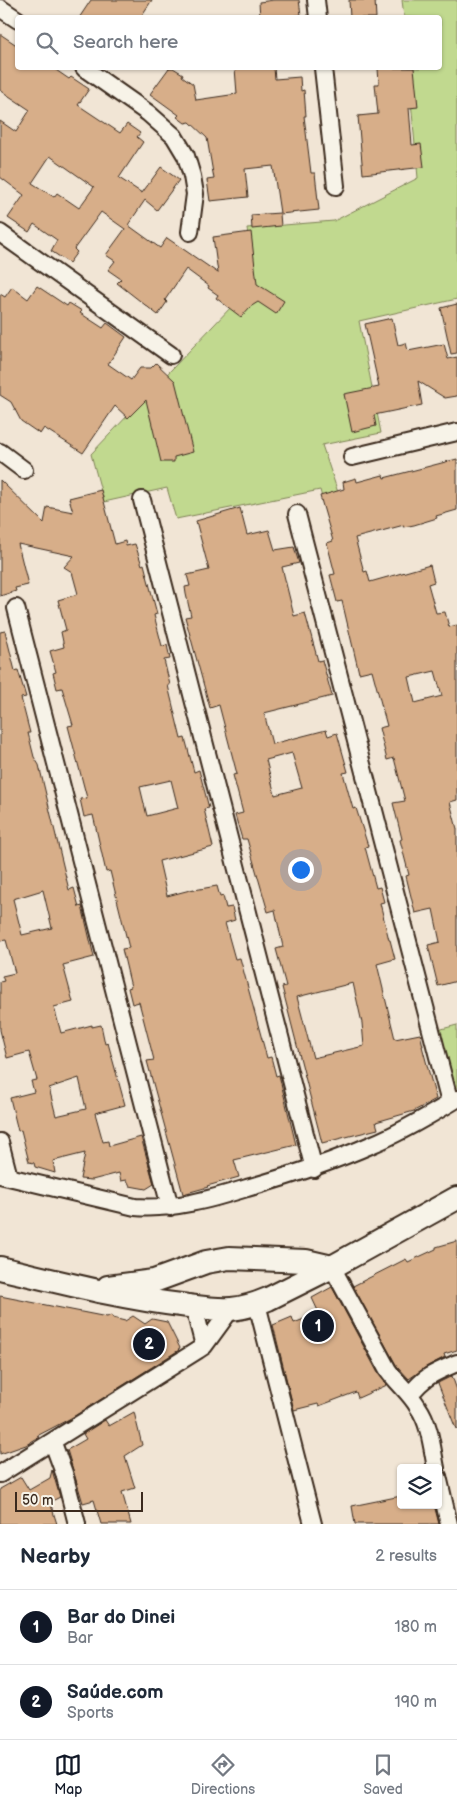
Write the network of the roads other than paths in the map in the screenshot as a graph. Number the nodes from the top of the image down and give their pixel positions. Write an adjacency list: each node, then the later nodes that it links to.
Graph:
1 (316, 0): 3 (street)
2 (0, 8): 4 (street)
3 (318, 15)
4 (15, 18)
5 (87, 70): 8 (street)
6 (323, 70): 7 (street)
7 (336, 186)
8 (190, 232)
9 (0, 233): 10 (street)
10 (171, 355)
11 (457, 432): 13 (street)
12 (0, 452): 14 (street)
13 (352, 457)
14 (24, 470)
15 (142, 500): 20 (street)
16 (297, 514): 18 (street)
17 (16, 608): 23 (street)
18 (453, 1101): 20 (street)
19 (0, 1142): 21 (street)
20 (314, 1168): 23 (street)
21 (5, 1176): 23 (street)
22 (457, 1198): 25 (main road)
23 (170, 1207)
24 (254, 1258): 25 (main road); 27 (main road); 29 (main road)
25 (332, 1267): 29 (main road); 34 (street)
26 (0, 1268): 28 (main road)
27 (193, 1268): 28 (main road); 30 (main road)
28 (95, 1290): 30 (main road)
29 (263, 1301): 31 (main road); 40 (street)
30 (194, 1307): 31 (main road); 32 (street)
31 (231, 1309): 32 (street)
32 (204, 1346): 35 (street)
33 (457, 1363): 34 (street)
34 (410, 1395): 36 (street)
35 (52, 1443): 37 (street); 39 (street)
36 (435, 1464)
37 (0, 1474)
38 (442, 1492): 41 (street)
39 (77, 1524)
40 (313, 1524)
41 (450, 1524)

